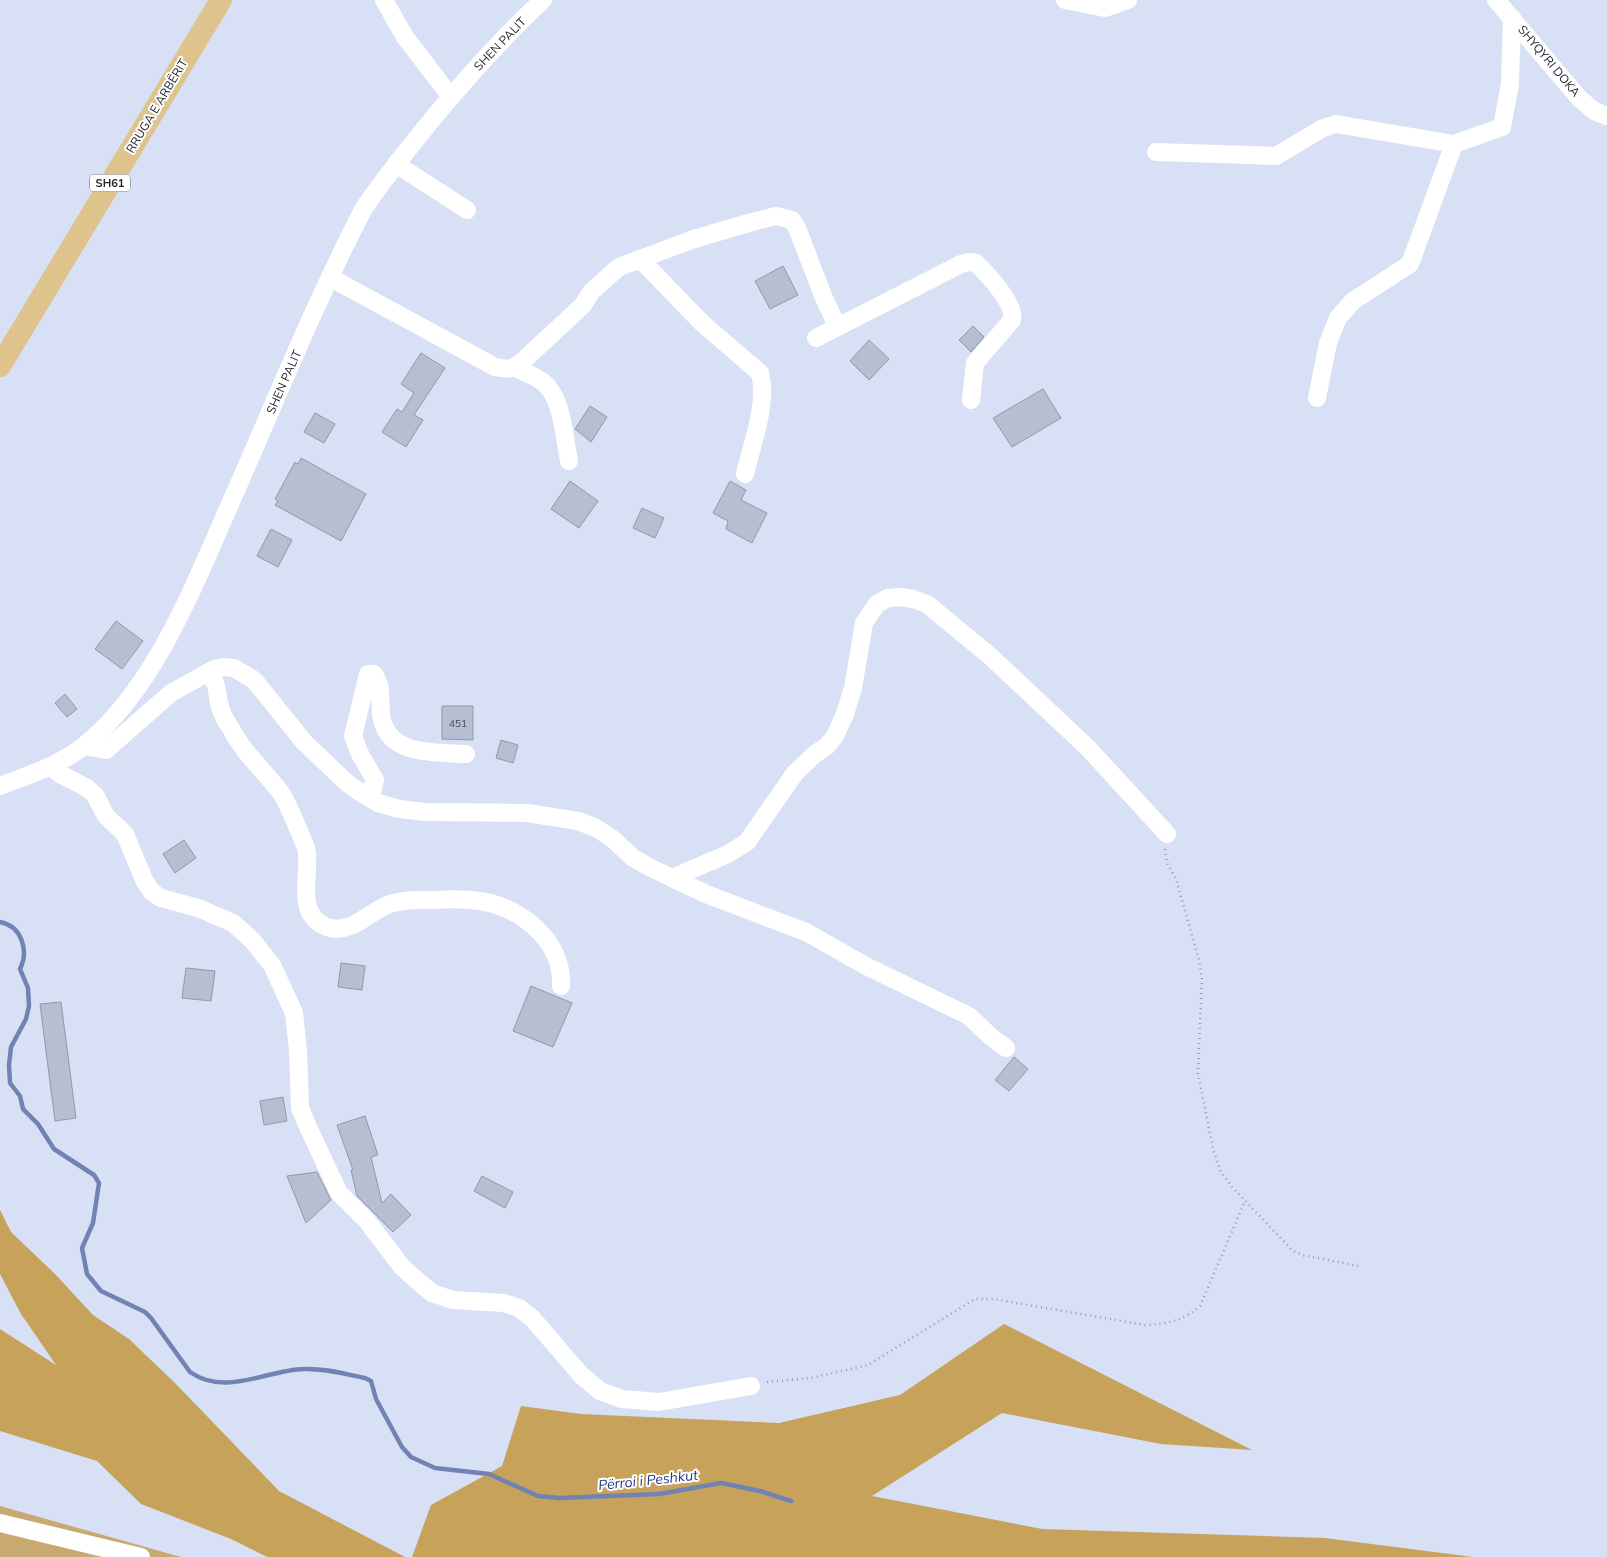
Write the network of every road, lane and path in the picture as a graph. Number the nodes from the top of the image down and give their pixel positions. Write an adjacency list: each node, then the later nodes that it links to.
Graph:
1 (221, 0): 18 (main road, RRUGA E ARBËRIT / SH61)
2 (384, 0): 8 (street)
3 (544, 0): 8 (street, SHEN PALIT)
4 (1065, 0): 5 (street)
5 (1128, 0)
6 (1496, 0): 7 (street, SHYQYRI DOKA)
7 (1512, 18): 9 (street, SHYQYRI DOKA); 10 (street)
8 (451, 97): 12 (street, SHEN PALIT)
9 (1607, 116)
10 (1454, 144): 11 (street); 20 (street)
11 (1156, 152)
12 (396, 164): 13 (street); 15 (street, SHEN PALIT)
13 (467, 210)
14 (640, 259): 16 (street); 19 (street); 23 (street)
15 (330, 278): 19 (street); 25 (street, SHEN PALIT)
16 (837, 326): 17 (street); 21 (street)
17 (816, 338)
18 (0, 366)
19 (515, 368): 22 (street)
20 (1317, 398)
21 (971, 400)
22 (569, 461)
23 (745, 474)
24 (205, 674): 25 (street); 29 (street); 32 (street)
25 (84, 746): 27 (street, SHEN PALIT)
26 (466, 754): 29 (street)
27 (46, 768): 28 (street, SHEN PALIT); 36 (street)
28 (0, 786)
29 (361, 793): 31 (street)
30 (1167, 834): 31 (street); 34 (path)
31 (672, 878): 33 (street)
32 (561, 986)
33 (1006, 1048)
34 (1245, 1201): 35 (path); 36 (path)
35 (1359, 1266)
36 (751, 1386)
37 (0, 1523): 38 (street)
38 (141, 1557)

